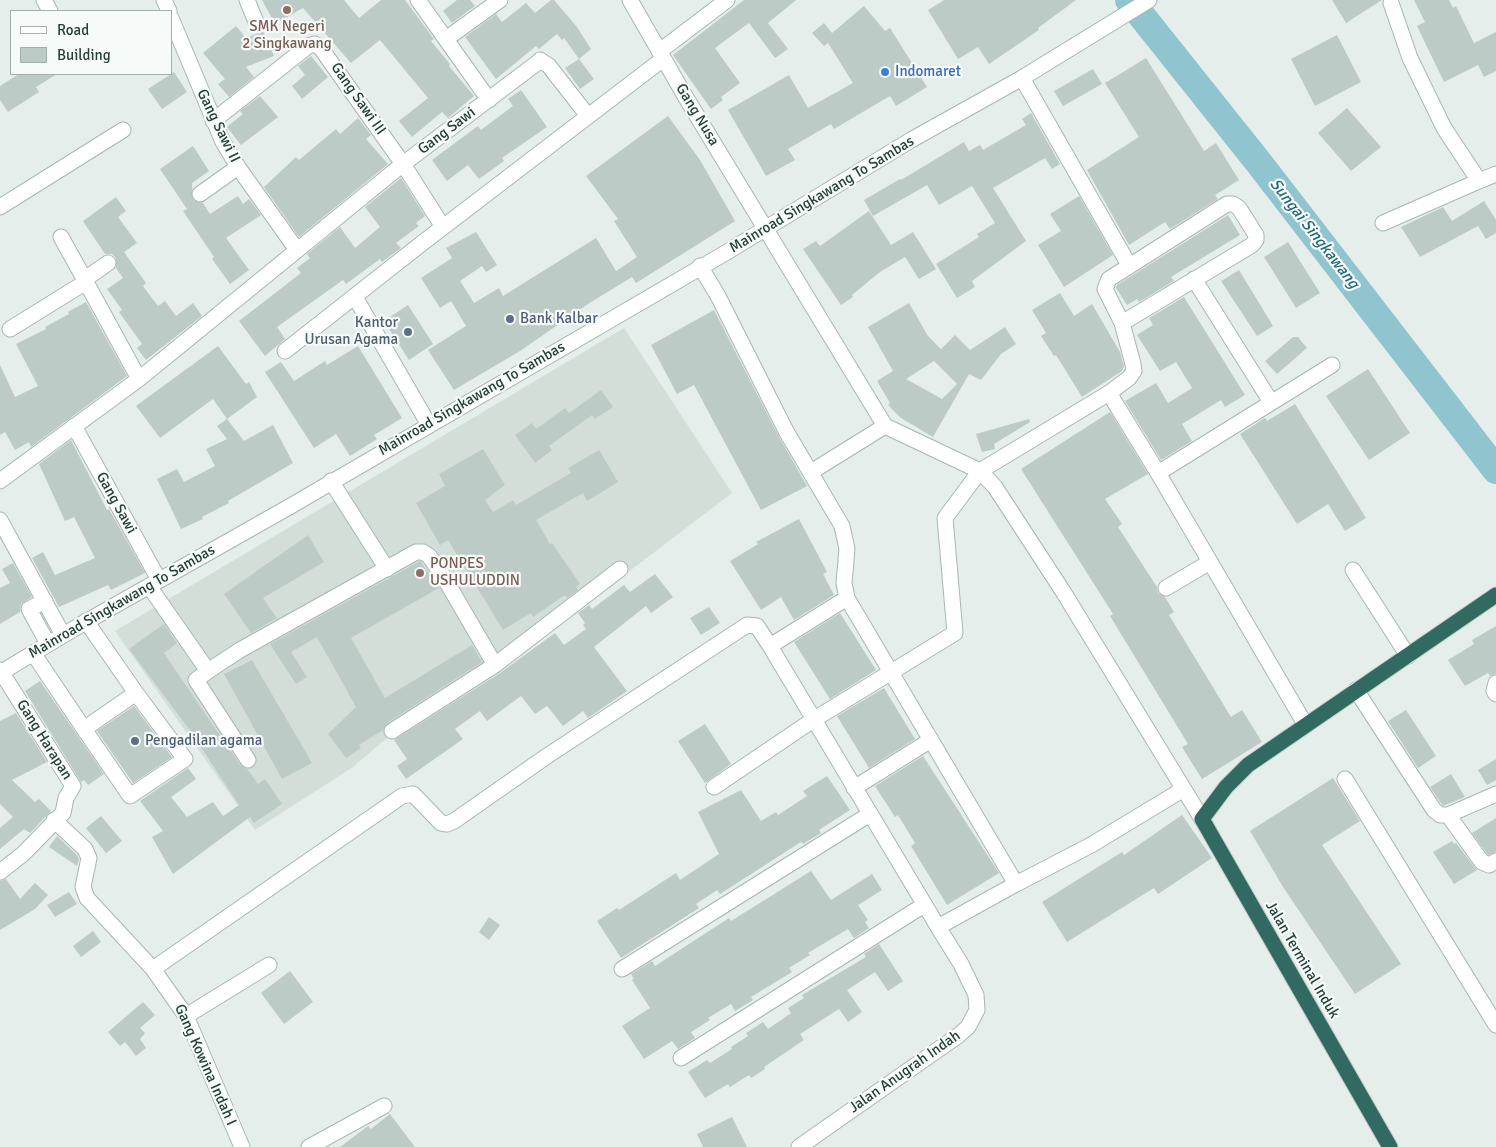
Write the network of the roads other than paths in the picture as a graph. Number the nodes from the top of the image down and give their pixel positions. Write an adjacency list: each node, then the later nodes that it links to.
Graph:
1 (247, 0): 9 (street)
2 (418, 0): 10 (street)
3 (500, 0): 10 (street)
4 (630, 0): 11 (street, Gang Nusa)
5 (727, 0): 11 (street)
6 (1149, 0): 12 (street, Mainroad Singkawang To Sambas)
7 (1391, 3): 20 (street)
8 (172, 20): 15 (street, Gang Sawi II)
9 (256, 22)
10 (446, 39): 13 (street)
11 (661, 55): 14 (street); 25 (street, Gang Nusa)
12 (1022, 78): 25 (street, Mainroad Singkawang To Sambas); 29 (street)
13 (489, 100): 14 (street, Gang Sawi); 17 (street, Gang Sawi)
14 (588, 116): 24 (street)
15 (213, 121): 17 (street, Gang Sawi III); 18 (street, Gang Sawi II)
16 (123, 130): 22 (street)
17 (403, 164): 24 (street); 27 (street, Gang Sawi)
18 (238, 167): 21 (street); 27 (street, Gang Sawi II)
19 (1496, 174): 20 (street)
20 (1479, 181): 23 (street)
21 (200, 194)
22 (0, 207)
23 (1384, 223)
24 (443, 227): 33 (street)
25 (766, 228): 30 (street, Mainroad Singkawang To Sambas); 43 (street, Gang Nusa)
26 (61, 237): 32 (street)
27 (297, 250): 38 (street, Gang Sawi)
28 (108, 263): 32 (street)
29 (1129, 265): 31 (street); 34 (street)
30 (700, 266): 41 (street, Mainroad Singkawang To Sambas); 45 (street)
31 (1194, 279): 34 (street); 40 (street)
32 (85, 280): 35 (street); 38 (street)
33 (355, 297): 36 (street); 41 (street)
34 (1122, 323): 39 (street)
35 (10, 329)
36 (285, 351)
37 (1332, 364): 40 (street)
38 (139, 379): 42 (street)
39 (1109, 393): 44 (street); 46 (street)
40 (1270, 402): 46 (street)
41 (429, 425): 48 (street, Mainroad Singkawang To Sambas)
42 (74, 426): 47 (street); 54 (street, Gang Sawi)
43 (885, 426): 44 (street); 45 (street)
44 (980, 471): 68 (street); 82 (street, Jalan Terminal Induk)
45 (811, 472): 57 (street)
46 (1158, 473): 50 (street)
47 (1, 476)
48 (331, 481): 51 (street); 54 (street, Mainroad Singkawang To Sambas)
49 (0, 520): 58 (street)
50 (1210, 562): 55 (street); 74 (street)
51 (387, 569): 65 (street); 66 (street)
52 (620, 569): 65 (street)
53 (1353, 570): 64 (street)
54 (154, 583): 59 (street, Mainroad Singkawang To Sambas); 66 (street, Gang Sawi)
55 (1166, 588)
56 (1496, 595): 64 (highway)
57 (847, 598): 62 (street); 68 (street)
58 (45, 601): 60 (street); 61 (street)
59 (86, 621): 60 (street, Mainroad Singkawang To Sambas); 71 (street)
60 (63, 635): 61 (street, Mainroad Singkawang To Sambas)
61 (48, 644): 63 (street, Mainroad Singkawang To Sambas)
62 (770, 646): 73 (street, Jalan Anugrah Indah); 94 (street, Jalan Anugrah Indah)
63 (33, 653): 67 (street, Mainroad Singkawang To Sambas); 75 (street)
64 (1408, 656): 70 (highway)
65 (495, 665): 76 (street)
66 (208, 671): 78 (street)
67 (0, 672): 87 (street, Gang Harapan)
68 (890, 672): 73 (street); 77 (street)
69 (1496, 683): 72 (street)
70 (1356, 690): 74 (highway); 85 (street)
71 (136, 694): 75 (street); 75 (street)
72 (1496, 694)
73 (813, 720): 80 (street); 81 (street, Jalan Anugrah Indah)
74 (1305, 724): 86 (highway)
75 (84, 729)
76 (392, 731)
77 (931, 740): 81 (street); 90 (street)
78 (248, 760)
79 (1344, 779): 97 (street)
80 (714, 787)
81 (854, 788): 84 (street, Jalan Anugrah Indah)
82 (1182, 790): 86 (street, Jalan Terminal Induk); 90 (street)
83 (1496, 795): 85 (street)
84 (870, 814): 91 (street, Jalan Anugrah Indah); 95 (street)
85 (1448, 815): 88 (street)
86 (1202, 819): 103 (highway, Jalan Terminal Induk)
87 (54, 820): 89 (street, Gang Harapan); 94 (street, Gang Kowina Indah I)
88 (1496, 861)
89 (0, 872)
90 (1016, 884): 92 (street)
91 (924, 905): 92 (street, Jalan Anugrah Indah); 98 (street)
92 (938, 927): 102 (street, Jalan Anugrah Indah)
93 (269, 965): 96 (street)
94 (153, 969): 96 (street, Gang Kowina Indah I)
95 (622, 969)
96 (186, 1016): 100 (street, Gang Kowina Indah I)
97 (1496, 1025)
98 (681, 1058)
99 (384, 1106): 101 (street)
100 (242, 1147)
101 (309, 1147)
102 (799, 1147)
103 (1390, 1147)

